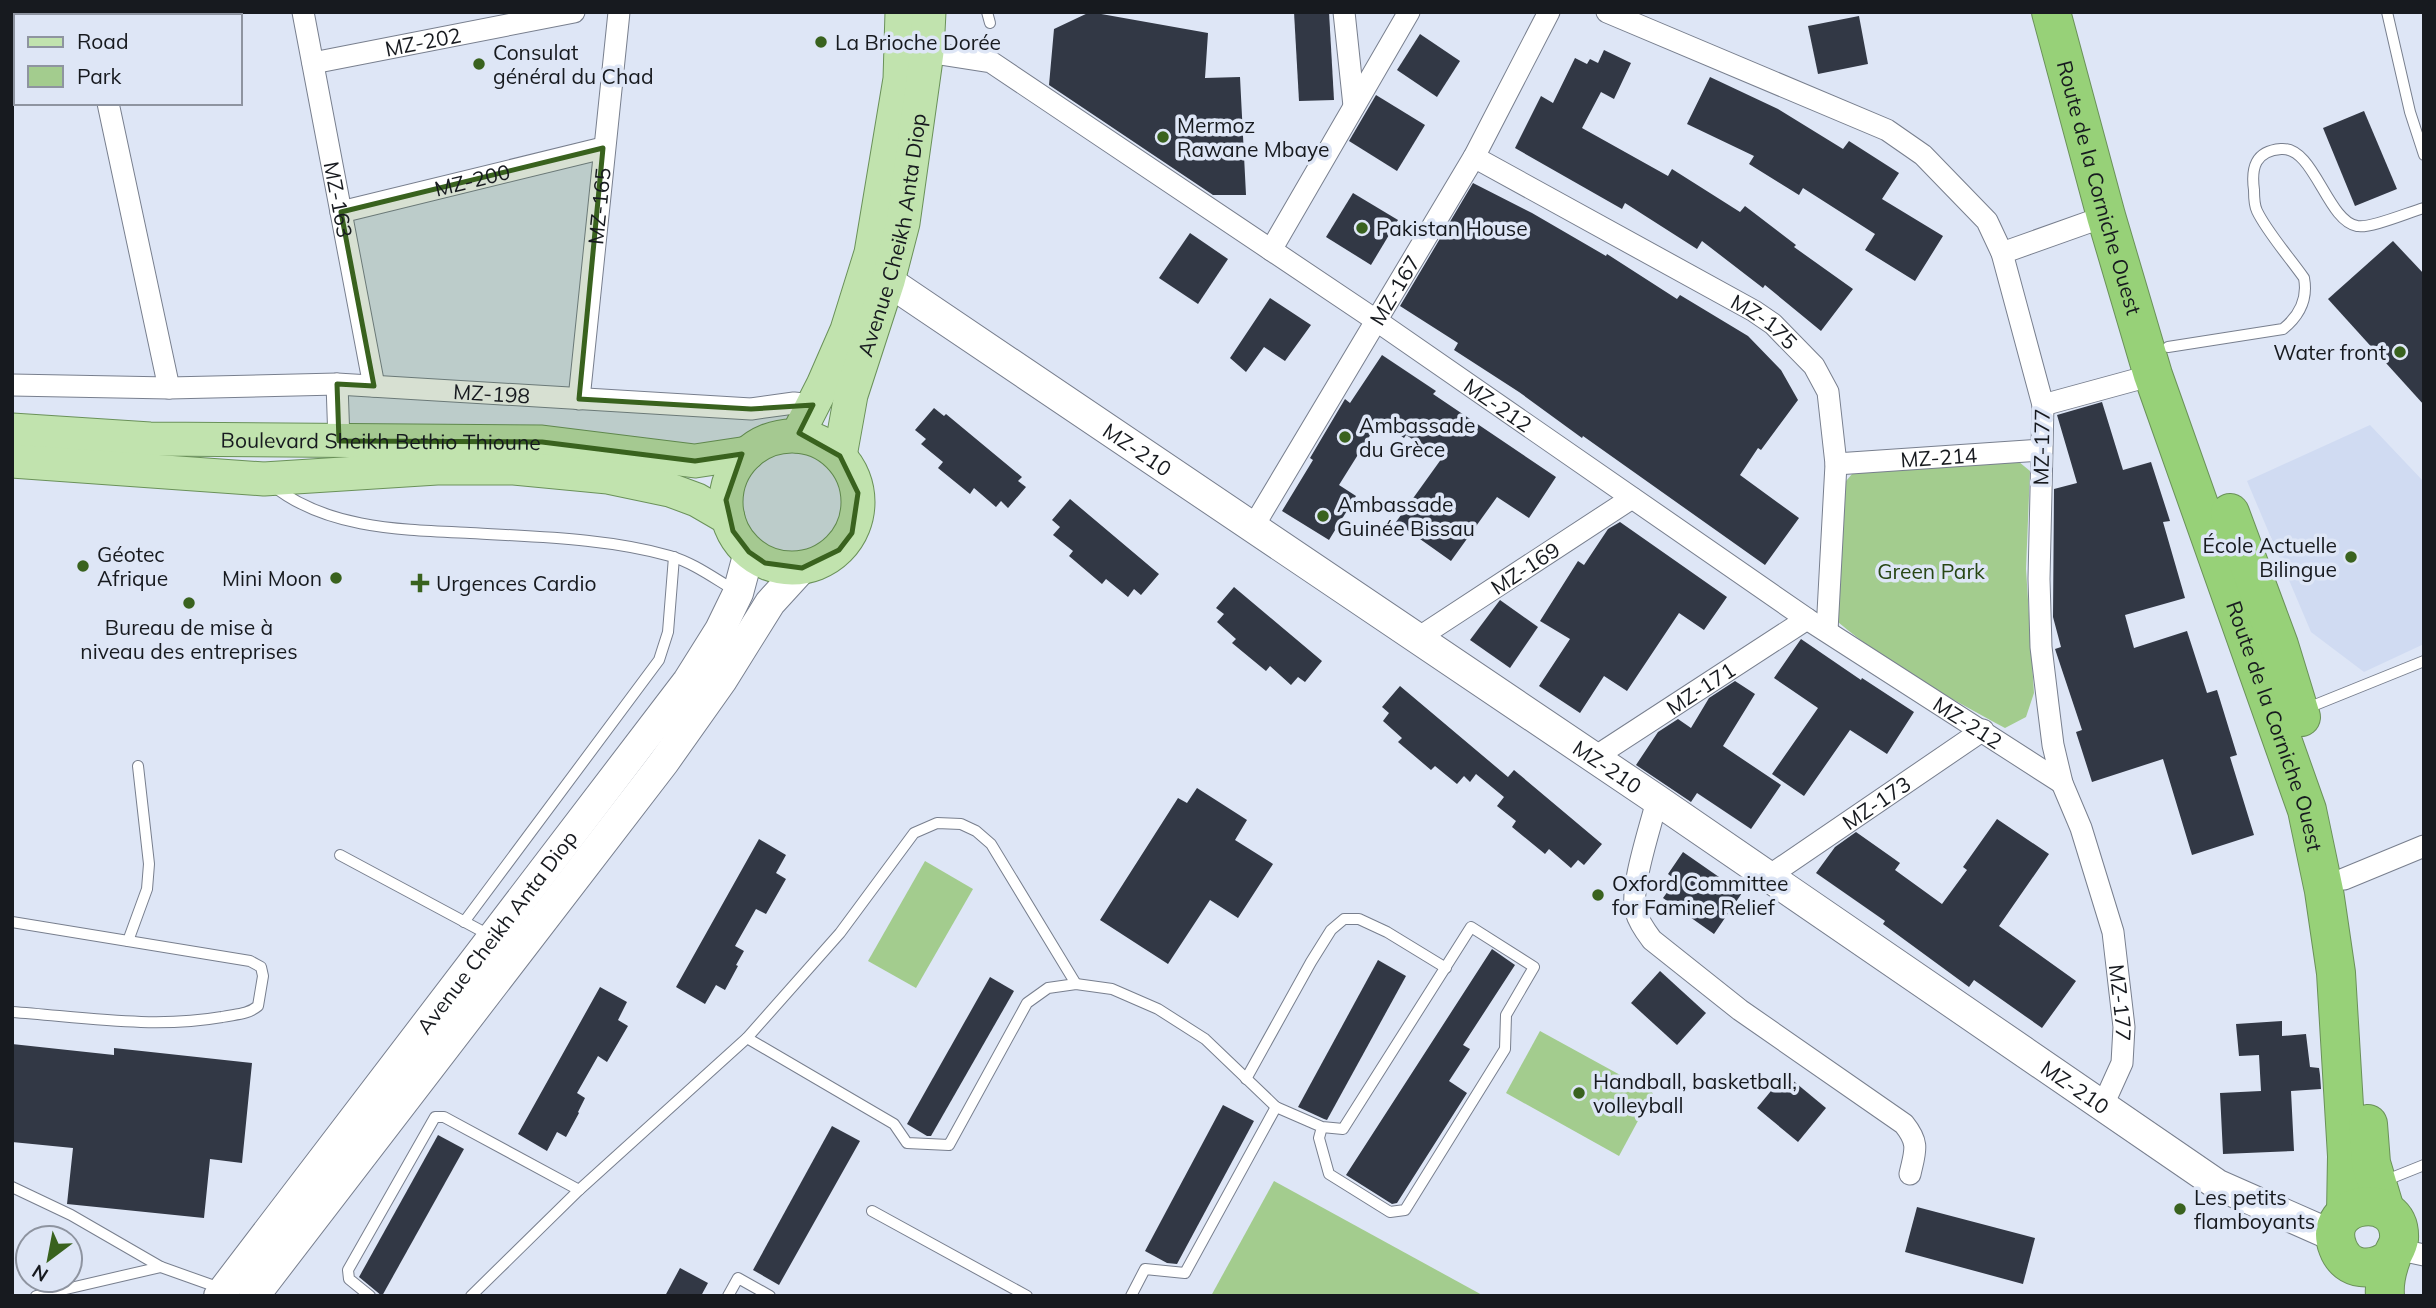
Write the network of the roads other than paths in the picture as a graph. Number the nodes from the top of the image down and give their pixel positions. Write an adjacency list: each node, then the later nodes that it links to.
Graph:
1 (303, 12): 14 (street, MZ-163)
2 (574, 12): 14 (street, MZ-202)
3 (619, 12): 17 (street, MZ-165)
4 (902, 12): 33 (main road, Avenue Cheikh Anta Diop)
5 (929, 12): 13 (main road, Avenue Cheikh Anta Diop)
6 (1344, 12): 16 (street)
7 (1409, 12): 16 (street)
8 (1549, 12): 19 (street, MZ-167)
9 (1607, 12): 24 (street, MZ-177)
10 (2051, 12): 22 (highway, Route de la Corniche Ouest)
11 (2075, 12): 27 (highway, Route de la Corniche Ouest)
12 (2387, 12): 18 (lane)
13 (927, 52): 23 (street, MZ-212); 25 (main road, Avenue Cheikh Anta Diop)
14 (313, 63): 21 (street, MZ-163)
15 (108, 105): 31 (street)
16 (1354, 106): 23 (street)
17 (603, 148): 21 (street, MZ-200); 32 (street, MZ-165)
18 (2424, 155)
19 (1474, 157): 26 (street, MZ-167); 42 (street, MZ-175)
20 (2424, 208): 27 (lane)
21 (341, 212): 30 (street, MZ-163)
22 (2106, 216): 24 (street); 27 (highway, Route de la Corniche Ouest)
23 (1271, 250): 26 (street, MZ-212)
24 (2002, 253): 34 (street, MZ-177)
25 (888, 281): 40 (main road, Avenue Cheikh Anta Diop); 46 (street, MZ-210)
26 (1377, 321): 44 (street, MZ-212); 46 (street, MZ-167)
27 (2160, 361): 34 (street); 55 (highway, Route de la Corniche Ouest); 83 (highway, Route de la Corniche Ouest)
28 (337, 384): 30 (street, MZ-198); 31 (street, MZ-198); 37 (street)
29 (12, 385): 31 (street, MZ-198)
30 (374, 386): 32 (street, MZ-198)
31 (169, 388)
32 (579, 399): 33 (street, MZ-198)
33 (813, 405): 36 (main road, Avenue Cheikh Anta Diop)
34 (2043, 405): 38 (street, MZ-177)
35 (12, 430): 37 (main road, Boulevard Sheikh Bethio Thioune)
36 (797, 436): 39 (main road); 40 (main road)
37 (339, 441): 39 (main road, Boulevard Sheikh Bethio Thioune)
38 (2041, 450): 42 (street, MZ-214); 59 (street, MZ-177)
39 (748, 453): 45 (main road)
40 (840, 457): 49 (main road)
41 (12, 461): 43 (main road, Boulevard Sheikh Bethio Thioune)
42 (1836, 464): 52 (street, MZ-175)
43 (264, 479): 45 (main road, Boulevard Sheikh Bethio Thioune); 48 (lane)
44 (1632, 498): 51 (street, MZ-212); 53 (street, MZ-169)
45 (728, 518): 47 (main road)
46 (1253, 527): 53 (street, MZ-210)
47 (749, 552): 49 (main road); 50 (street, Avenue Cheikh Anta Diop)
48 (674, 557): 50 (lane); 66 (lane)
49 (802, 568): 88 (street, Avenue Cheikh Anta Diop)
50 (738, 593): 67 (street, Avenue Cheikh Anta Diop)
51 (1807, 619): 52 (street, MZ-212); 57 (street, MZ-171)
52 (1826, 631): 56 (street, MZ-212)
53 (1418, 638): 57 (street, MZ-210)
54 (2424, 662): 55 (lane)
55 (2299, 711): 64 (highway, Route de la Corniche Ouest)
56 (1983, 730): 59 (street, MZ-212); 63 (street, MZ-173)
57 (1595, 757): 60 (street, MZ-210)
58 (138, 766): 68 (lane)
59 (2062, 783): 74 (street, MZ-177)
60 (1657, 800): 63 (street, MZ-210); 78 (street)
61 (2424, 846): 64 (street)
62 (340, 855): 66 (lane)
63 (1769, 876): 74 (street, MZ-210)
64 (2344, 879): 81 (highway, Route de la Corniche Ouest)
65 (12, 922): 68 (lane)
66 (464, 922): 67 (lane)
67 (494, 937): 86 (street, Avenue Cheikh Anta Diop)
68 (128, 941): 71 (lane)
69 (1446, 968): 73 (lane); 76 (lane); 76 (lane)
70 (1076, 984): 72 (lane); 72 (lane); 73 (lane)
71 (12, 1012)
72 (747, 1038): 80 (lane)
73 (1246, 1079): 75 (lane)
74 (2103, 1105): 83 (street, MZ-210)
75 (1276, 1107): 76 (lane); 94 (lane)
76 (1322, 1127)
77 (2424, 1165): 81 (lane)
78 (1910, 1174)
79 (12, 1187): 85 (lane)
80 (579, 1190): 89 (lane); 90 (lane)
81 (2381, 1197): 83 (highway); 84 (highway, Route de la Corniche Ouest)
82 (872, 1211): 93 (lane)
83 (2347, 1252): 84 (highway)
84 (2404, 1254): 95 (highway)
85 (161, 1267): 86 (lane); 87 (lane)
86 (221, 1292)
87 (36, 1296)
88 (254, 1296)
89 (370, 1296)
90 (471, 1296)
91 (728, 1296): 92 (lane)
92 (769, 1296)
93 (1027, 1296)
94 (1130, 1296)
95 (2385, 1296)

